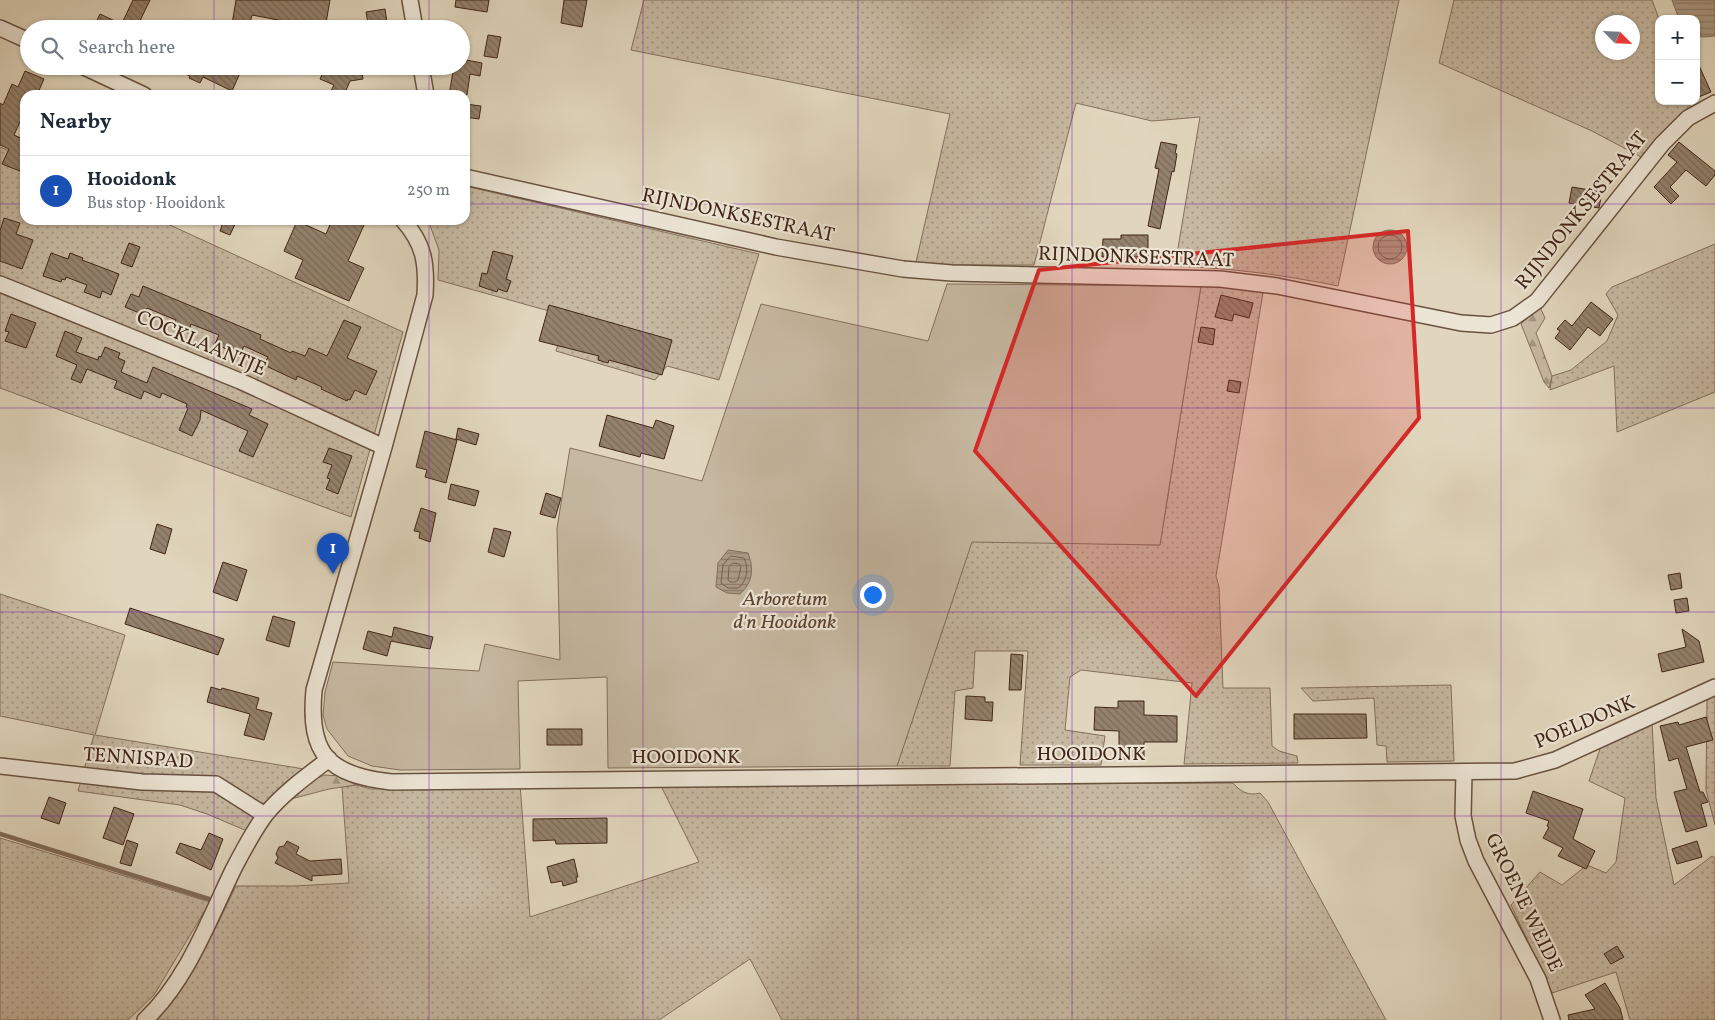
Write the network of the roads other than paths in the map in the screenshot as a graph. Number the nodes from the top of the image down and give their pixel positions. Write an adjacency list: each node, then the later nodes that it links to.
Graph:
1 (410, 0): 2 (street)
2 (413, 20)
3 (0, 28): 4 (street)
4 (20, 37)
5 (101, 75): 7 (street)
6 (423, 75): 8 (street)
7 (133, 90)
8 (425, 90)
9 (1715, 103): 10 (street, RIJNDONKSESTRAAT)
10 (470, 178)
11 (407, 225): 13 (street, HOOIDONK)
12 (0, 284): 13 (street, COCKLAANTJE)
13 (384, 447): 15 (street, HOOIDONK)
14 (1715, 687): 17 (street, POELDONK)
15 (329, 759): 17 (street, HOOIDONK); 18 (street)
16 (0, 766): 18 (street, TENNISPAD)
17 (1464, 772): 20 (street, GROENE WEIDE)
18 (265, 815): 19 (street)
19 (145, 1020)
20 (1552, 1020)

